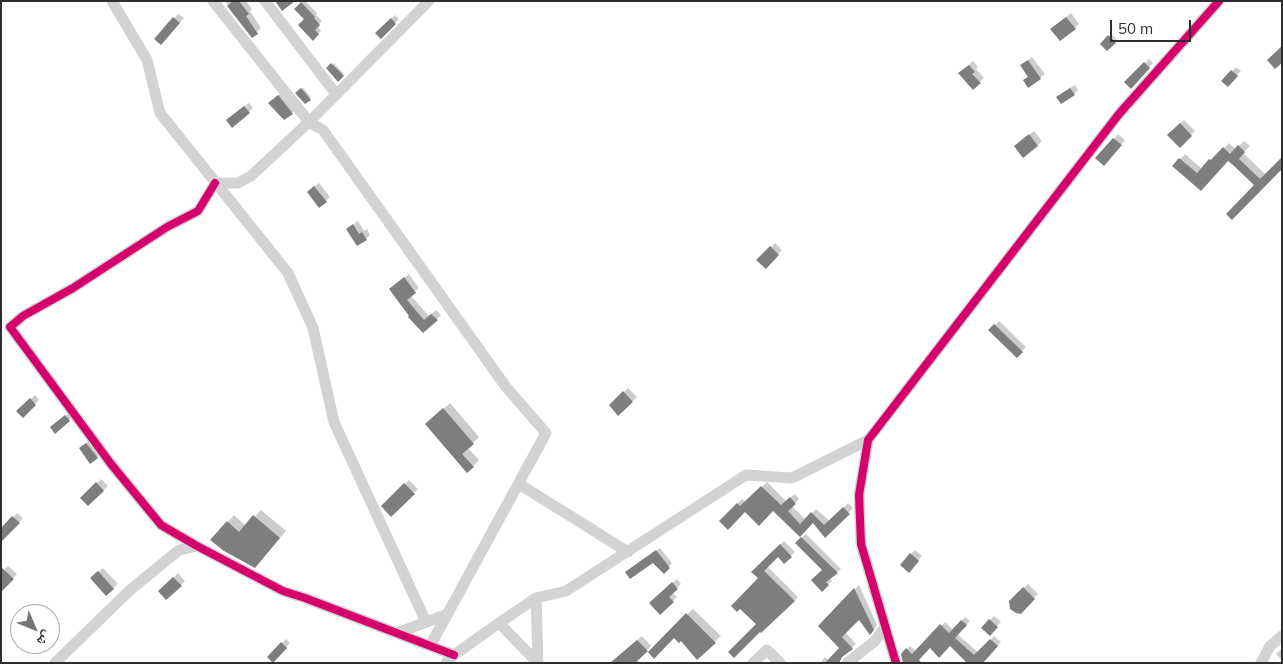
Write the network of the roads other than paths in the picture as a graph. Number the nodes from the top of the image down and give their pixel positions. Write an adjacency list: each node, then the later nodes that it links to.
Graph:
1 (112, 1): 8 (street)
2 (213, 1): 7 (street)
3 (265, 1): 6 (street)
4 (429, 1): 6 (street)
5 (1219, 1): 9 (street)
6 (336, 94): 7 (street)
7 (309, 122): 8 (street); 10 (street)
8 (215, 184): 11 (street); 15 (street)
9 (868, 440): 12 (street); 17 (street)
10 (519, 484): 12 (street); 14 (street)
11 (197, 546): 18 (street); 22 (street)
12 (628, 552): 13 (street)
13 (536, 598): 16 (street); 23 (street)
14 (448, 614): 15 (street); 20 (street)
15 (426, 622): 18 (street)
16 (499, 622): 21 (street); 23 (street)
17 (885, 627): 26 (street); 27 (street)
18 (397, 633): 20 (street)
19 (1282, 636): 28 (street)
20 (430, 646): 21 (street)
21 (450, 659)
22 (55, 663)
23 (538, 663)
24 (752, 663): 25 (street)
25 (780, 663)
26 (847, 663)
27 (896, 663)
28 (1262, 663)

